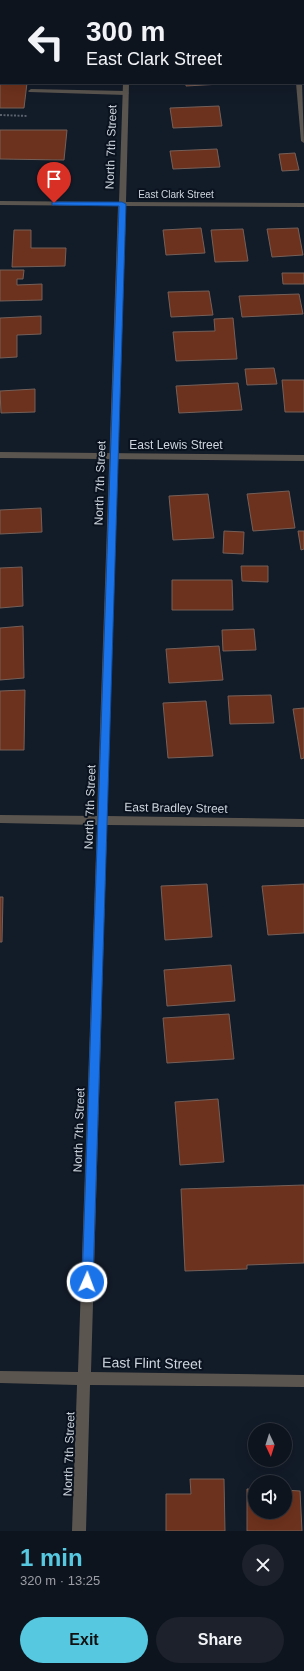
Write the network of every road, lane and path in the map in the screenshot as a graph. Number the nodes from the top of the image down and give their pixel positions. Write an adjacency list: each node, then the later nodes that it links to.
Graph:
1 (299, 84): 6 (street)
2 (126, 88): 3 (street); 8 (street, North 7th Street)
3 (31, 91)
4 (0, 115): 5 (path)
5 (28, 116)
6 (304, 141)
7 (0, 203): 8 (street, East Clark Street)
8 (122, 204): 9 (street, East Clark Street); 11 (street, North 7th Street)
9 (304, 205)
10 (0, 455): 11 (street, East Lewis Street)
11 (114, 456): 12 (street, East Lewis Street); 14 (street, North 7th Street)
12 (304, 458)
13 (0, 819): 14 (street, East Bradley Street)
14 (102, 820): 15 (street, East Bradley Street); 17 (street, North 7th Street)
15 (304, 822)
16 (0, 1377): 17 (street, East Flint Street)
17 (84, 1378): 18 (street, East Flint Street); 19 (street, North 7th Street)
18 (304, 1381)
19 (79, 1531)

